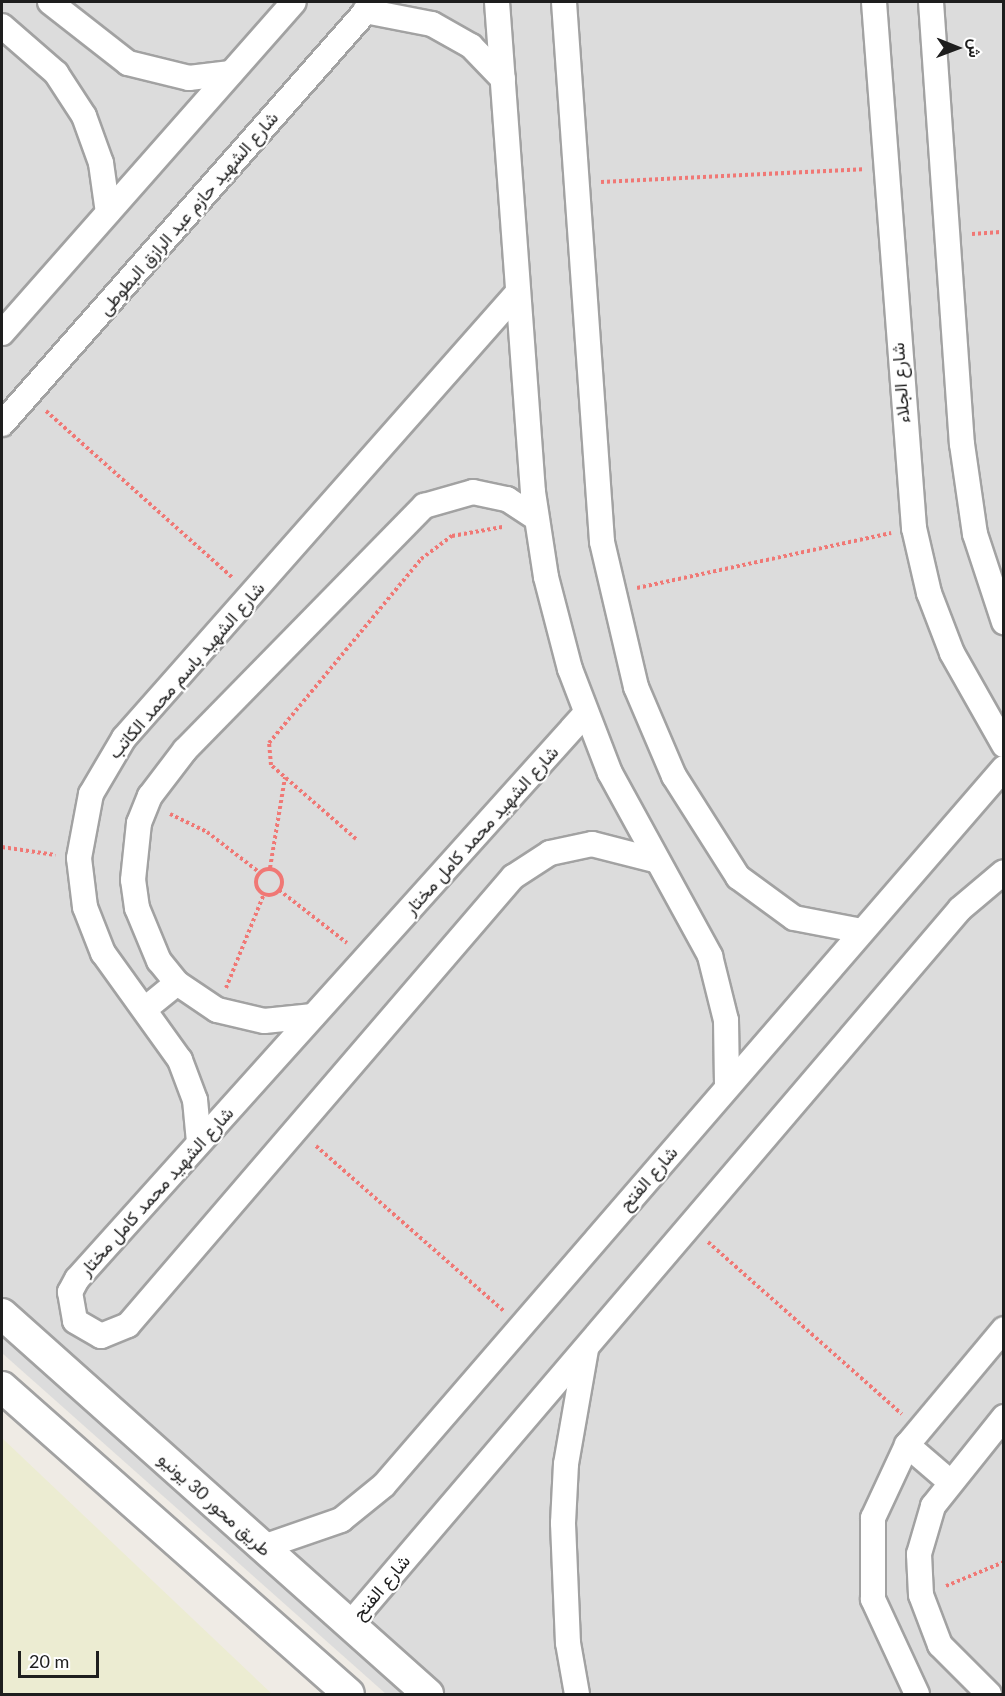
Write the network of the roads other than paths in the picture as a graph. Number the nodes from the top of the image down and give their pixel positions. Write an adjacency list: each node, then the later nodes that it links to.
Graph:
1 (50, 2): 9 (street)
2 (294, 2): 9 (street)
3 (497, 2): 10 (street)
4 (564, 2): 22 (street)
5 (874, 2): 18 (street, شارع الجلاء)
6 (931, 2): 16 (street)
7 (370, 7): 10 (street); 14 (street, شارع الشهيد حازم عبد الرازق البطوطى)
8 (2, 26): 11 (street)
9 (231, 73): 11 (street)
10 (503, 79): 12 (street)
11 (108, 213): 13 (street)
12 (519, 292): 15 (street); 24 (street, شارع الشهيد باسم محمد الكاتب)
13 (2, 333)
14 (2, 424)
15 (536, 524): 17 (street); 23 (street)
16 (1004, 622)
17 (586, 713): 20 (street); 25 (street, شارع الشهيد محمد كامل مختار)
18 (1004, 745)
19 (1004, 768): 22 (street, شارع الفتح)
20 (655, 860): 26 (street); 27 (street, شارع الشهيد محمد كامل مختار)
21 (1004, 872): 30 (street, شارع الفتح)
22 (862, 931): 26 (street, شارع الفتح)
23 (177, 983): 24 (street); 25 (street)
24 (145, 1009): 27 (street, شارع الشهيد باسم محمد الكاتب)
25 (313, 1016): 27 (street, شارع الشهيد محمد كامل مختار)
26 (727, 1086): 35 (street, شارع الفتح)
27 (199, 1142)
28 (2, 1314): 35 (street, طريق محور 30 يونيو)
29 (1004, 1329): 33 (street)
30 (587, 1346): 36 (street, شارع الفتح); 39 (street)
31 (2, 1387): 37 (street)
32 (1004, 1417): 34 (street)
33 (913, 1437): 34 (street); 40 (street)
34 (949, 1481): 41 (street)
35 (263, 1547): 36 (street, طريق محور 30 يونيو)
36 (349, 1625): 38 (street, طريق محور 30 يونيو)
37 (349, 1695)
38 (428, 1695)
39 (577, 1695)
40 (917, 1695)
41 (989, 1695)

